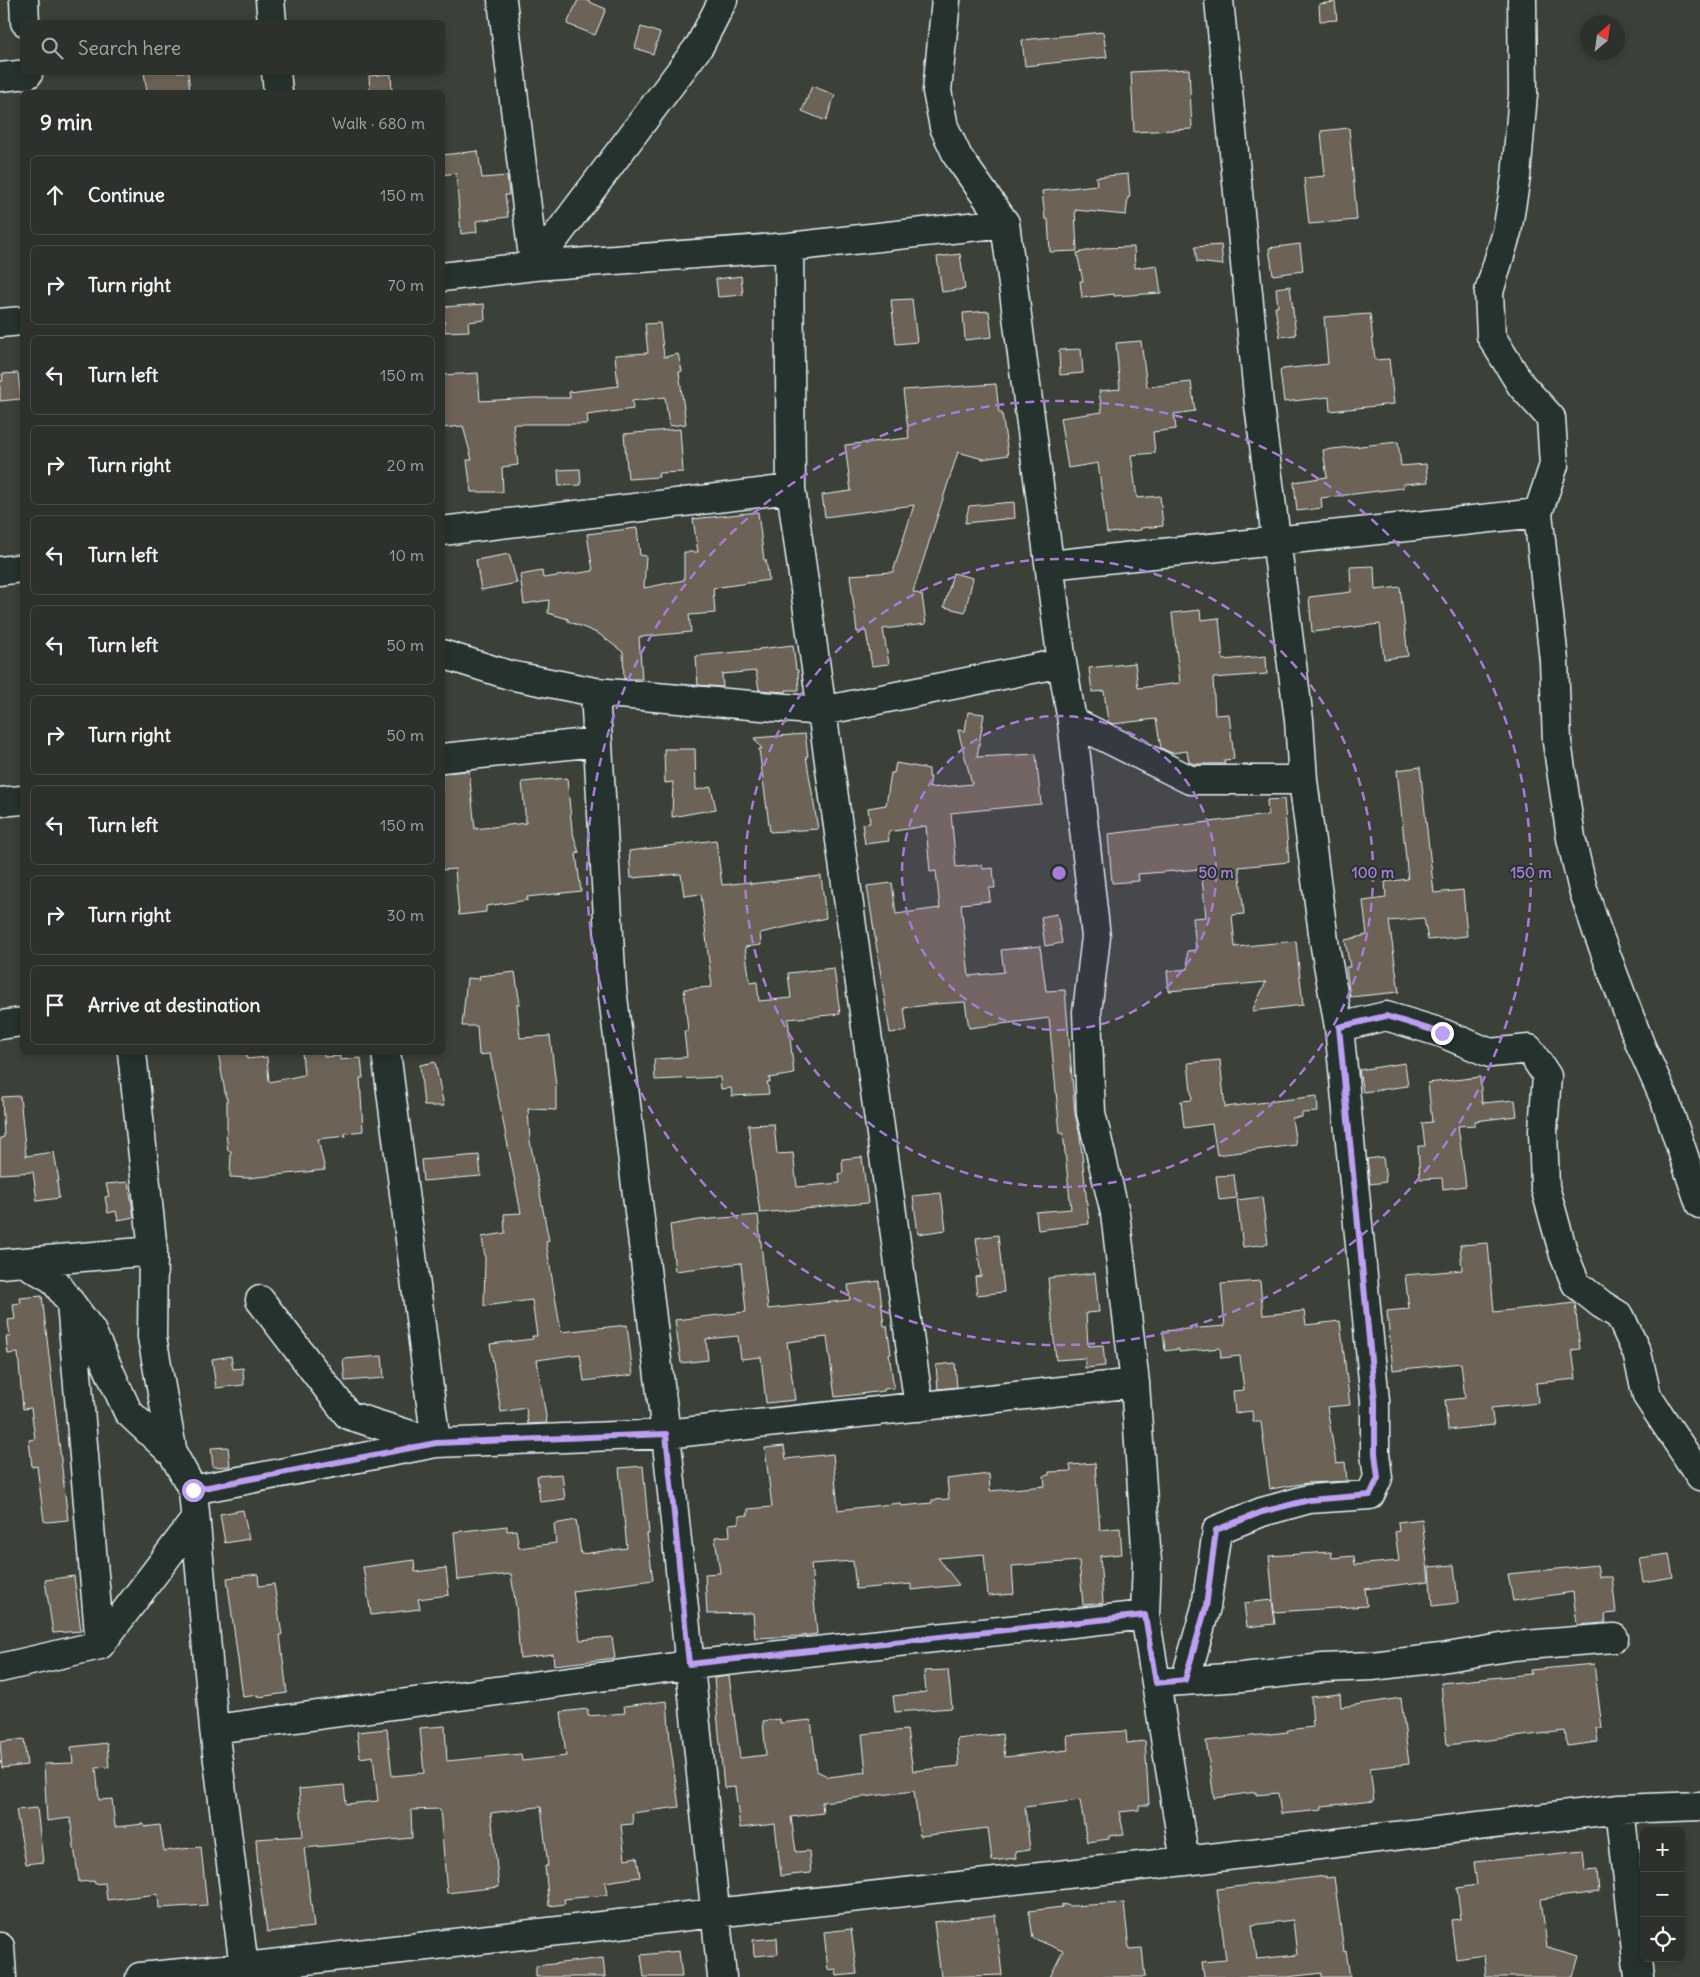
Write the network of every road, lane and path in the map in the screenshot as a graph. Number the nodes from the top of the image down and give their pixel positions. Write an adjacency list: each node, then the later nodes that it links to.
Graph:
1 (24, 0): 8 (street)
2 (270, 0): 9 (street)
3 (502, 0): 16 (street)
4 (723, 0): 16 (street)
5 (946, 0): 14 (street)
6 (1219, 0): 23 (street)
7 (1522, 0): 21 (street)
8 (25, 20)
9 (272, 20)
10 (276, 75): 13 (street)
11 (0, 77): 12 (street)
12 (29, 80)
13 (278, 90)
14 (1005, 223): 15 (street); 24 (street)
15 (789, 247): 16 (street); 20 (street)
16 (534, 266): 17 (street)
17 (445, 277)
18 (20, 321): 19 (street)
19 (0, 323)
20 (790, 489): 22 (street); 30 (street)
21 (1538, 513): 23 (street); 42 (street)
22 (445, 531)
23 (1275, 540): 24 (street); 34 (street)
24 (1050, 565): 28 (street)
25 (20, 568): 26 (street)
26 (0, 571)
27 (445, 655): 29 (street)
28 (1062, 663): 30 (street); 31 (street)
29 (595, 692): 30 (street); 32 (street)
30 (822, 711): 48 (street)
31 (1072, 721): 34 (street); 47 (street)
32 (597, 742): 33 (street); 49 (street)
33 (445, 758)
34 (1303, 780): 39 (street)
35 (20, 800): 36 (street)
36 (0, 802)
37 (20, 1022): 38 (street)
38 (0, 1025)
39 (1339, 1027): 52 (street); 60 (street)
40 (132, 1055): 43 (street)
41 (386, 1055): 50 (street)
42 (1700, 1204)
43 (153, 1251): 44 (street); 51 (street)
44 (13, 1263): 46 (street)
45 (260, 1300): 50 (street)
46 (71, 1303): 51 (street); 57 (street)
47 (1136, 1383): 48 (street); 55 (street)
48 (919, 1408): 49 (street)
49 (666, 1434): 50 (street); 58 (street)
50 (436, 1443): 53 (street)
51 (173, 1454): 53 (street)
52 (1700, 1476)
53 (193, 1490): 54 (street)
54 (194, 1521): 57 (street); 62 (street)
55 (1145, 1615): 58 (street); 61 (street)
56 (1614, 1638): 60 (street)
57 (100, 1645): 59 (street)
58 (689, 1664): 62 (street); 66 (street)
59 (0, 1668)
60 (1185, 1680): 61 (street)
61 (1156, 1683): 65 (street)
62 (214, 1729): 68 (street)
63 (1700, 1806): 64 (street)
64 (1620, 1809): 65 (street); 72 (street)
65 (1185, 1862): 66 (street)
66 (715, 1912): 68 (street); 71 (street)
67 (0, 1947): 69 (street)
68 (244, 1967): 70 (street)
69 (2, 1977)
70 (140, 1977)
71 (722, 1977)
72 (1639, 1977)

